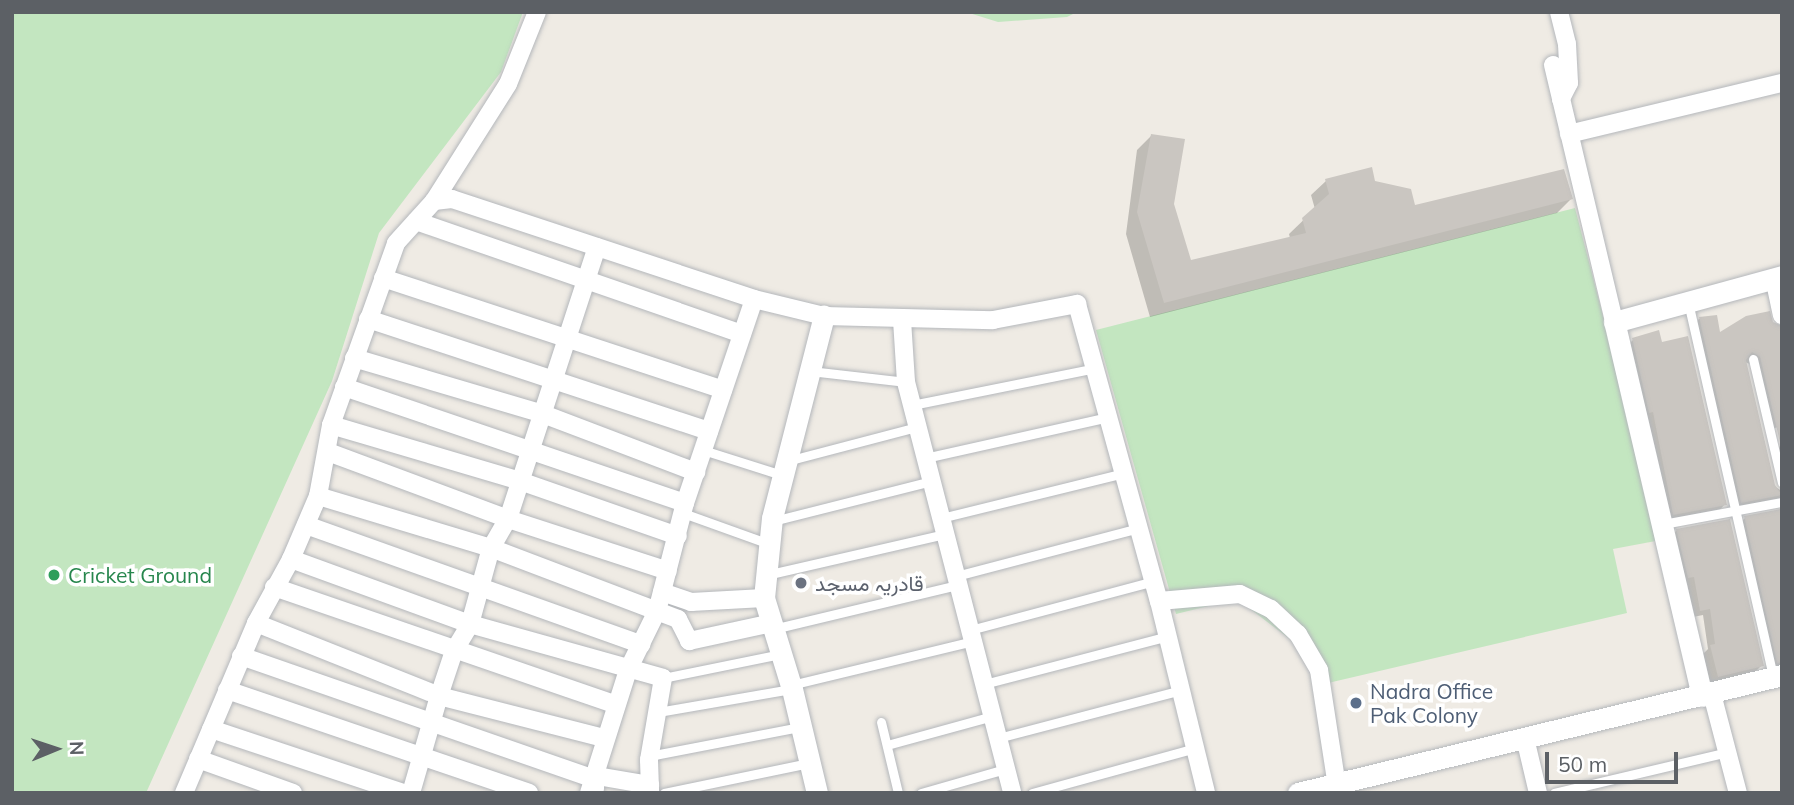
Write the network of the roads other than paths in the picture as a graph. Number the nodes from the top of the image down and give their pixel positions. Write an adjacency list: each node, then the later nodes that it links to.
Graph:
1 (537, 12): 7 (street)
2 (1559, 12): 5 (street)
3 (1553, 65): 5 (street)
4 (1782, 83): 6 (street)
5 (1561, 99): 6 (street)
6 (1569, 134): 19 (street)
7 (433, 201): 8 (street); 9 (street)
8 (416, 221): 11 (street); 12 (street)
9 (597, 247): 12 (street); 13 (street)
10 (1778, 277): 14 (street); 15 (street)
11 (383, 278): 17 (street); 21 (street)
12 (586, 278): 20 (street); 21 (street)
13 (754, 299): 16 (street); 20 (street)
14 (1688, 302): 19 (street); 49 (lane)
15 (1782, 315)
16 (824, 316): 18 (street); 25 (street)
17 (368, 319): 22 (street); 26 (street)
18 (902, 320): 24 (street); 27 (street)
19 (1614, 322): 53 (street)
20 (742, 334): 29 (street)
21 (566, 337): 26 (street); 29 (street)
22 (354, 358): 28 (street); 31 (street)
23 (1753, 359): 45 (lane)
24 (1094, 368): 30 (lane); 32 (street)
25 (810, 371): 27 (lane); 40 (street)
26 (553, 380): 31 (street); 35 (street)
27 (905, 382): 30 (street)
28 (344, 387): 33 (street); 36 (street)
29 (723, 390): 35 (street)
30 (912, 405): 34 (street)
31 (542, 415): 36 (street); 41 (street)
32 (1108, 417): 39 (lane); 42 (street)
33 (331, 425): 38 (street); 43 (street)
34 (917, 426): 39 (street); 40 (lane)
35 (709, 431): 37 (street)
36 (527, 450): 43 (street); 48 (street)
37 (703, 450): 40 (lane); 41 (street)
38 (328, 452): 46 (street); 50 (street)
39 (925, 458): 44 (street)
40 (785, 468): 51 (street)
41 (696, 472): 48 (street)
42 (1124, 473): 54 (lane); 55 (street)
43 (520, 481): 50 (street); 56 (street)
44 (931, 481): 51 (lane); 54 (street)
45 (1782, 483)
46 (318, 496): 52 (street); 58 (street)
47 (1782, 502): 49 (lane)
48 (684, 508): 56 (street); 57 (lane)
49 (1737, 509): 53 (lane); 80 (lane)
50 (508, 519): 58 (street); 60 (street)
51 (771, 522): 57 (street)
52 (306, 525): 59 (street); 65 (street)
53 (1662, 525): 86 (street)
54 (943, 526): 61 (lane); 62 (street)
55 (1139, 528): 62 (lane); 63 (street)
56 (678, 536): 60 (street)
57 (769, 544): 61 (street)
58 (491, 548): 65 (street); 69 (street)
59 (291, 559): 64 (street); 71 (street)
60 (668, 571): 66 (street)
61 (766, 575): 67 (street)
62 (957, 580): 72 (lane); 73 (street)
63 (1154, 581): 68 (street); 73 (lane)
64 (274, 587): 70 (street); 76 (street)
65 (480, 587): 71 (street); 75 (street)
66 (662, 592): 67 (street); 69 (street)
67 (764, 598): 72 (street)
68 (1159, 601): 74 (street); 107 (street)
69 (657, 611): 72 (street); 75 (street)
70 (256, 623): 78 (street); 87 (street)
71 (470, 624): 76 (street); 79 (street)
72 (772, 626): 77 (street)
73 (971, 635): 82 (street); 83 (lane)
74 (1168, 636): 82 (lane); 85 (street)
75 (640, 644): 79 (street)
76 (454, 651): 87 (street); 88 (street)
77 (782, 654): 81 (lane); 83 (street)
78 (241, 656): 84 (street); 91 (street)
79 (628, 670): 81 (street); 88 (street)
80 (1778, 676): 86 (street)
81 (663, 678): 89 (street)
82 (984, 684): 90 (street)
83 (792, 687): 89 (lane); 93 (street)
84 (227, 690): 94 (street); 101 (street)
85 (1181, 690): 96 (lane); 99 (street)
86 (1707, 695): 97 (street); 100 (street)
87 (439, 696): 91 (street); 95 (street)
88 (616, 705): 95 (street)
89 (658, 712): 102 (street)
90 (992, 716): 96 (street); 98 (lane)
91 (431, 719): 101 (street); 106 (street)
92 (881, 722): 98 (lane)
93 (800, 727): 102 (lane); 104 (street)
94 (211, 729): 103 (street); 111 (street)
95 (604, 738): 106 (street)
96 (998, 738): 105 (street)
97 (1525, 738): 107 (street); 121 (street)
98 (887, 745): 115 (lane)
99 (1195, 748): 118 (lane); 119 (street)
100 (1727, 752): 122 (lane); 123 (street)
101 (419, 756): 112 (street); 113 (street)
102 (649, 756): 108 (street)
103 (198, 760): 109 (street); 110 (street)
104 (809, 763): 108 (lane); 114 (street)
105 (1006, 769): 116 (lane); 117 (street)
106 (594, 785): 108 (street)
107 (1337, 788): 120 (street)
108 (655, 790)
109 (186, 792)
110 (293, 793)
111 (403, 793)
112 (411, 793)
113 (529, 793)
114 (817, 793)
115 (898, 793)
116 (921, 793)
117 (1012, 793)
118 (1032, 793)
119 (1206, 793)
120 (1298, 793)
121 (1538, 793)
122 (1553, 793)
123 (1738, 793)

